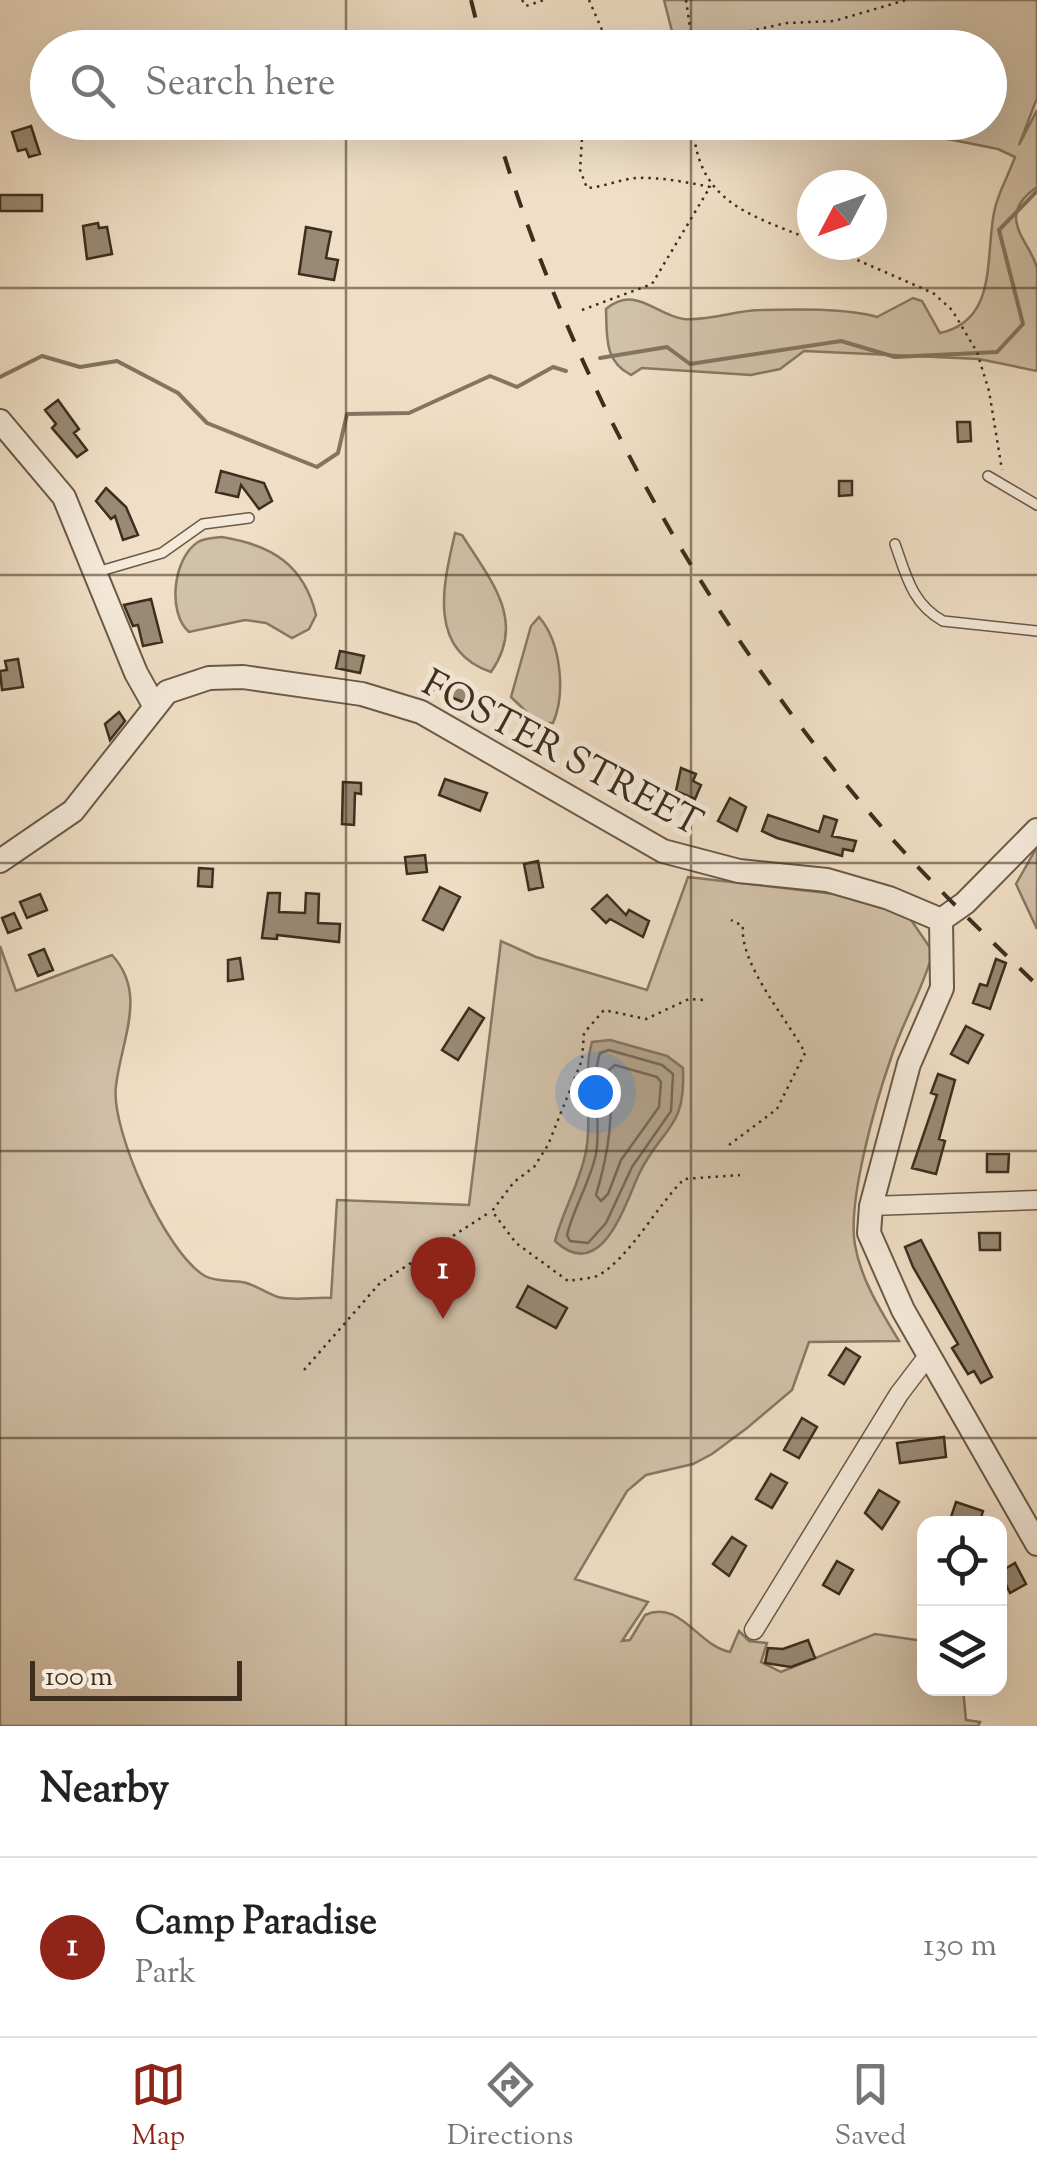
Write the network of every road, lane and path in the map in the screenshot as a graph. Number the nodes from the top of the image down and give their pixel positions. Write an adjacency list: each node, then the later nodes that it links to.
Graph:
1 (522, 0): 2 (path)
2 (544, 0)
3 (588, 0): 6 (path)
4 (686, 0): 7 (path)
5 (906, 0): 8 (path)
6 (602, 30)
7 (690, 30)
8 (754, 30)
9 (582, 140): 11 (path)
10 (694, 140): 11 (path)
11 (710, 187): 12 (path); 14 (path)
12 (797, 234)
13 (858, 260): 17 (path)
14 (582, 310)
15 (0, 421): 21 (street)
16 (988, 476): 17 (lane)
17 (1004, 482): 18 (lane)
18 (1037, 505)
19 (249, 518): 21 (lane)
20 (895, 544): 22 (lane)
21 (97, 572): 23 (street)
22 (1037, 631)
23 (154, 704): 25 (street); 27 (street, FOSTER STREET)
24 (1037, 830): 27 (street)
25 (0, 860)
26 (732, 920): 29 (path)
27 (941, 920): 32 (street)
28 (703, 1000): 33 (path)
29 (729, 1145)
30 (740, 1175): 33 (path)
31 (1037, 1200): 32 (street)
32 (871, 1206): 34 (street)
33 (492, 1212): 35 (path)
34 (928, 1356): 36 (street); 37 (street)
35 (304, 1370)
36 (1037, 1544)
37 (754, 1630)

